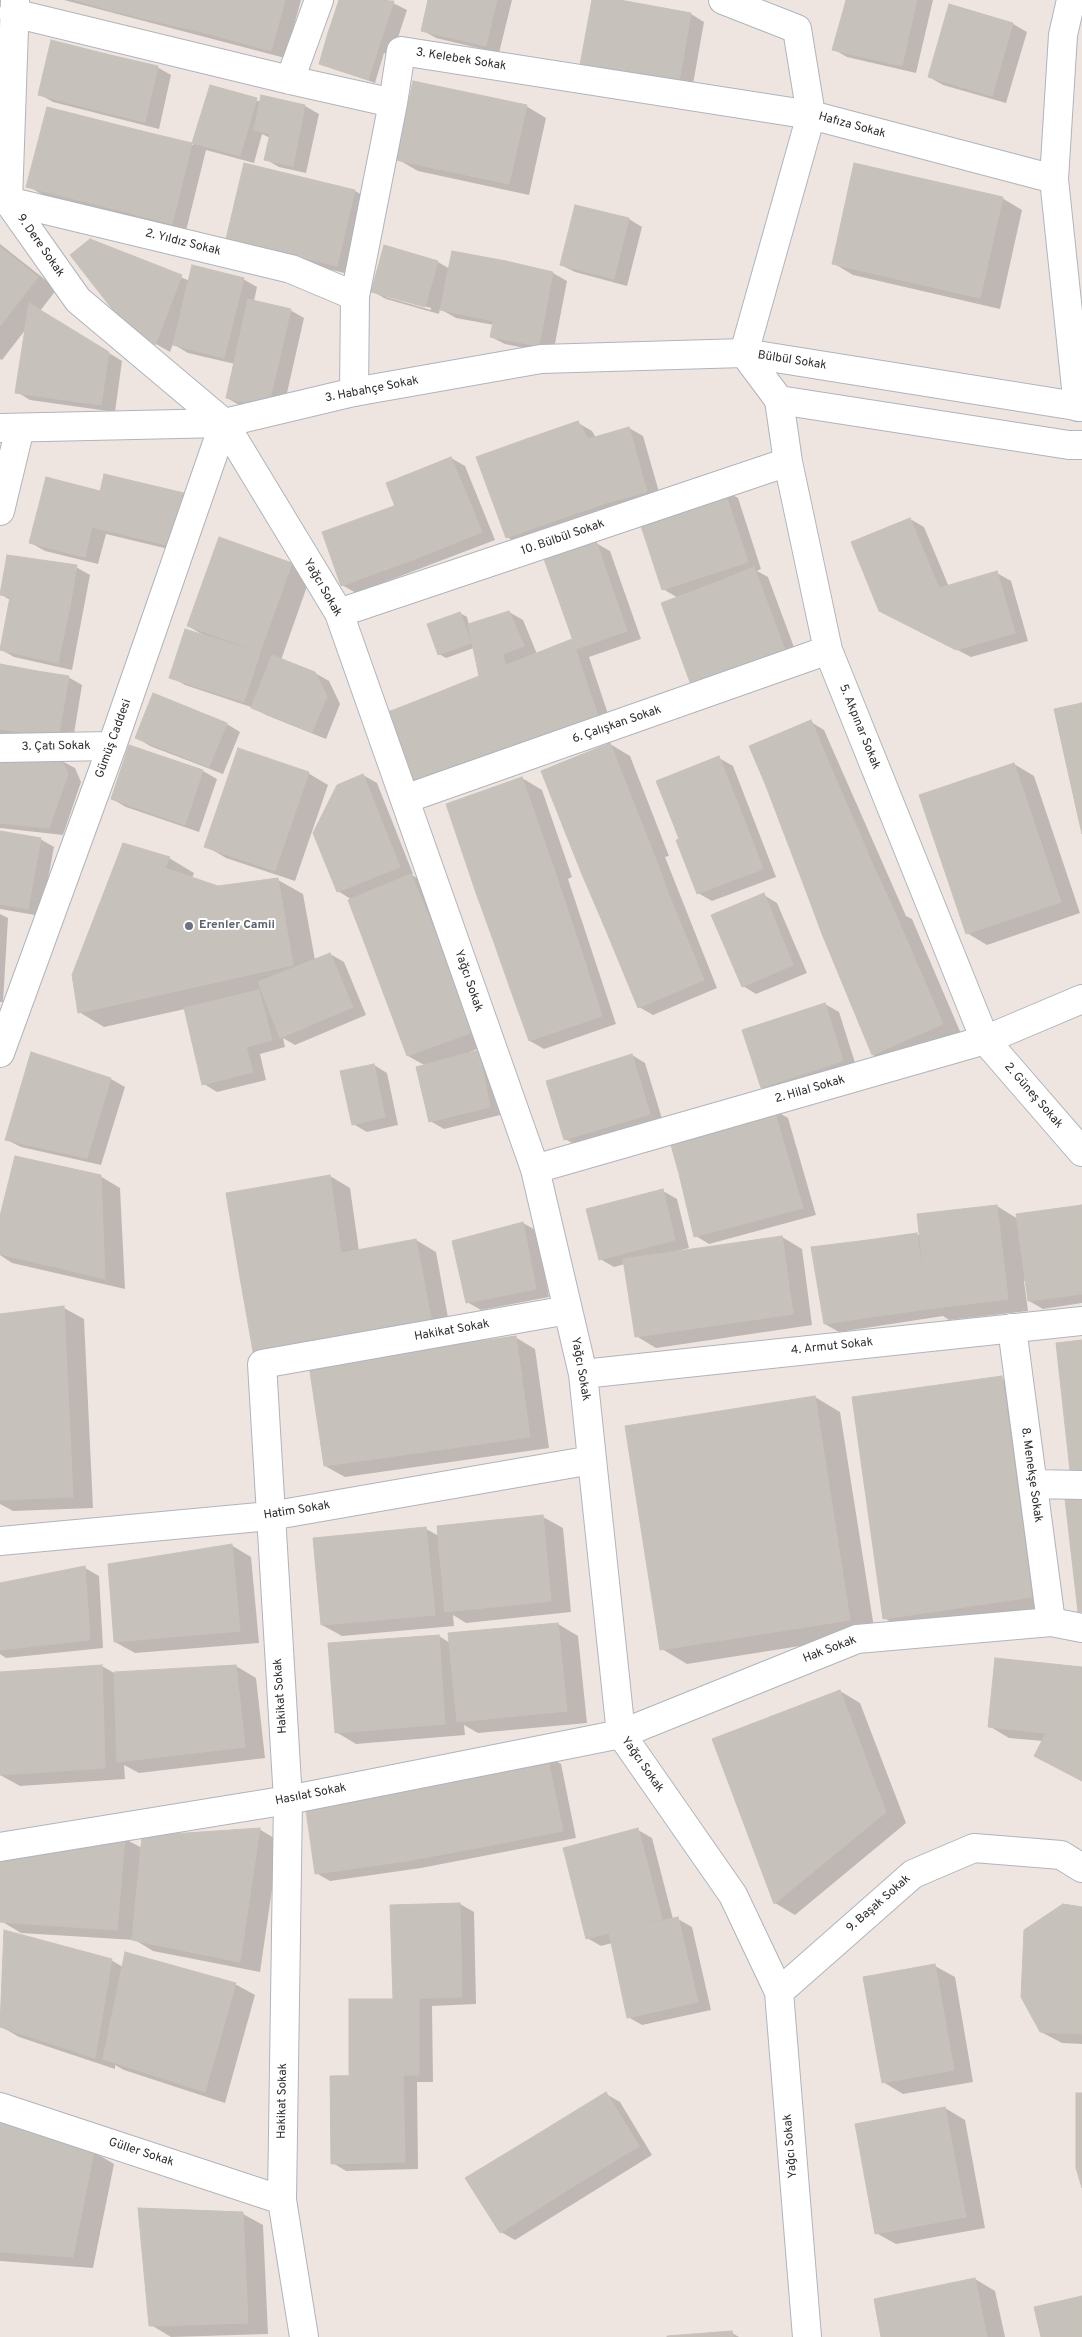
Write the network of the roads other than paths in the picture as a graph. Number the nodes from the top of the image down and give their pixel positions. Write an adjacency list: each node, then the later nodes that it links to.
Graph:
1 (319, 0): 5 (street)
2 (723, 0): 7 (street, Hafıza Sokak)
3 (1071, 0): 8 (street)
4 (14, 6): 5 (street); 9 (street)
5 (290, 80): 6 (street)
6 (393, 103): 7 (street, 3. Kelebek Sokak); 10 (street)
7 (811, 115): 8 (street, Hafıza Sokak); 11 (street)
8 (1054, 179): 14 (street)
9 (8, 200): 10 (street, 2. Yıldız Sokak); 15 (street, 9. Dere Sokak)
10 (355, 296): 12 (street)
11 (744, 353): 12 (street, 3. Habahçe Sokak); 13 (street, Bülbül Sokak); 14 (street, Bülbül Sokak)
12 (354, 392): 15 (street, 3. Habahçe Sokak)
13 (778, 400): 17 (street); 18 (street, 5. Akpınar Sokak)
14 (1080, 407)
15 (224, 423): 16 (street, 3. Habahçe Sokak); 20 (street, Yağcı Sokak); 22 (street, Gümüş Caddesi)
16 (10, 428): 19 (street)
17 (1082, 445)
18 (788, 462): 20 (street, 10. Bülbül Sokak); 21 (street, 5. Akpınar Sokak)
19 (0, 511)
20 (339, 613): 24 (street, Yağcı Sokak)
21 (828, 650): 24 (street, 6. Çalışkan Sokak); 26 (street, 5. Akpınar Sokak)
22 (112, 746): 23 (street, 3. Çatı Sokak); 27 (street, Gümüş Caddesi)
23 (0, 748)
24 (405, 799): 29 (street, Yağcı Sokak)
25 (1082, 999): 26 (street, 2. Hilal Sokak)
26 (984, 1040): 28 (street, 2. Güneş Sokak); 29 (street, 2. Hilal Sokak)
27 (0, 1053)
28 (1082, 1152)
29 (534, 1169): 30 (street, Yağcı Sokak)
30 (568, 1310): 33 (street, Yağcı Sokak); 37 (street, Hakikat Sokak)
31 (1082, 1321): 32 (street, 4. Armut Sokak)
32 (1012, 1328): 33 (street, 4. Armut Sokak); 35 (street, 8. Menekşe Sokak)
33 (583, 1374): 34 (street, Yağcı Sokak)
34 (592, 1460): 37 (street, Hatim Sokak); 41 (street, Yağcı Sokak)
35 (1033, 1484): 36 (street); 39 (street, 8. Menekşe Sokak)
36 (1082, 1485)
37 (270, 1516): 38 (street, Hatim Sokak); 42 (street, Hakikat Sokak)
38 (0, 1541)
39 (1051, 1622): 40 (street, Hak Sokak); 41 (street, Hak Sokak)
40 (1082, 1628)
41 (620, 1734): 42 (street, Hasılat Sokak); 45 (street, Yağcı Sokak)
42 (288, 1800): 43 (street, Hasılat Sokak); 47 (street, Hakikat Sokak)
43 (0, 1847)
44 (1082, 1868): 45 (street, 9. Başak Sokak)
45 (779, 1992): 49 (street, Yağcı Sokak)
46 (0, 2106): 47 (street, Güller Sokak)
47 (282, 2200): 48 (street, Hakikat Sokak)
48 (304, 2337)
49 (807, 2337)

